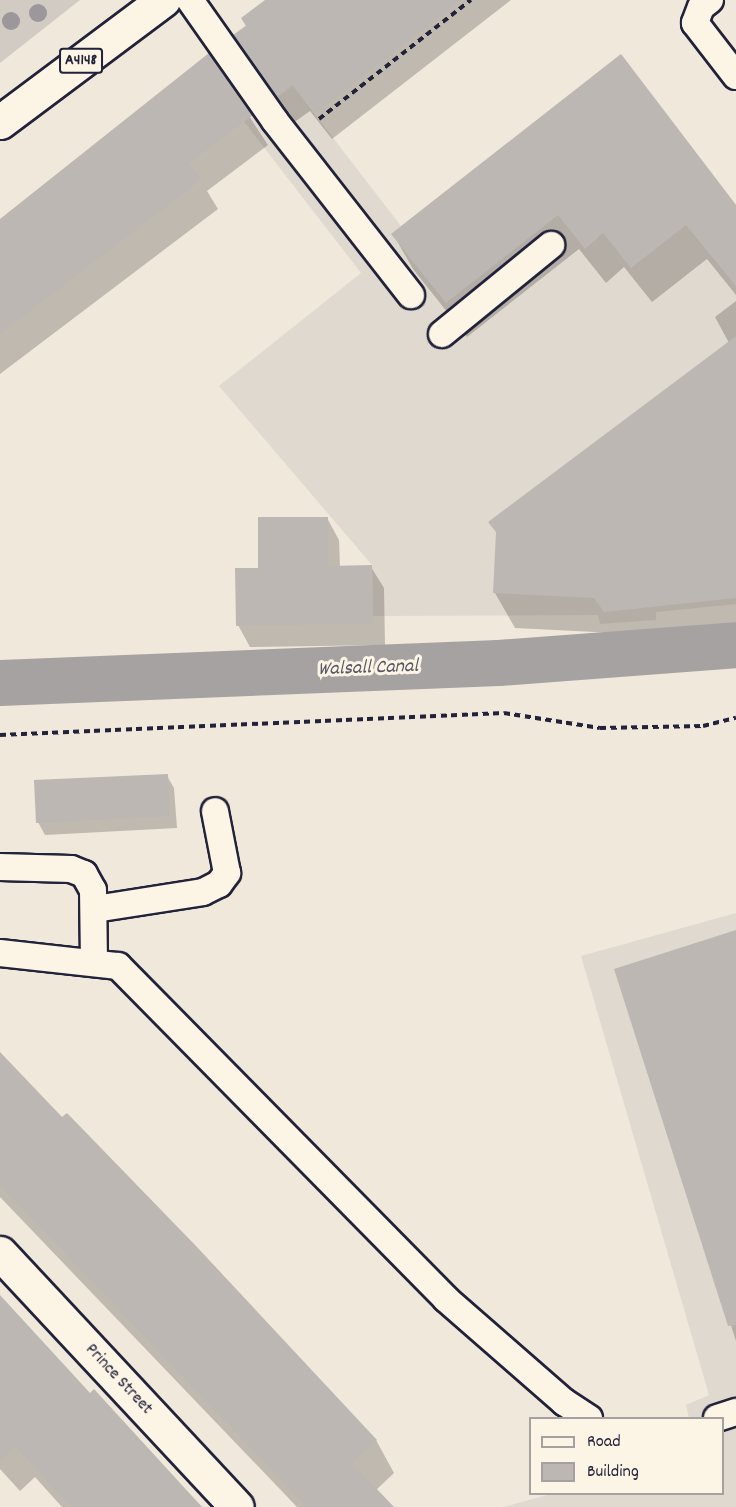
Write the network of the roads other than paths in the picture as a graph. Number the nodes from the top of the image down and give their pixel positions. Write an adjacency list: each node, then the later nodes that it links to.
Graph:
1 (163, 0): 5 (main road, A4148)
2 (190, 0): 7 (lane)
3 (710, 0): 4 (lane)
4 (736, 76)
5 (0, 122)
6 (551, 245): 8 (lane)
7 (411, 295)
8 (442, 334)
9 (215, 811): 11 (lane)
10 (0, 867): 11 (lane)
11 (94, 909): 13 (lane)
12 (0, 953): 13 (lane)
13 (94, 963): 15 (lane)
14 (0, 1253): 16 (main road, Prince Street)
15 (586, 1417)
16 (237, 1507)

